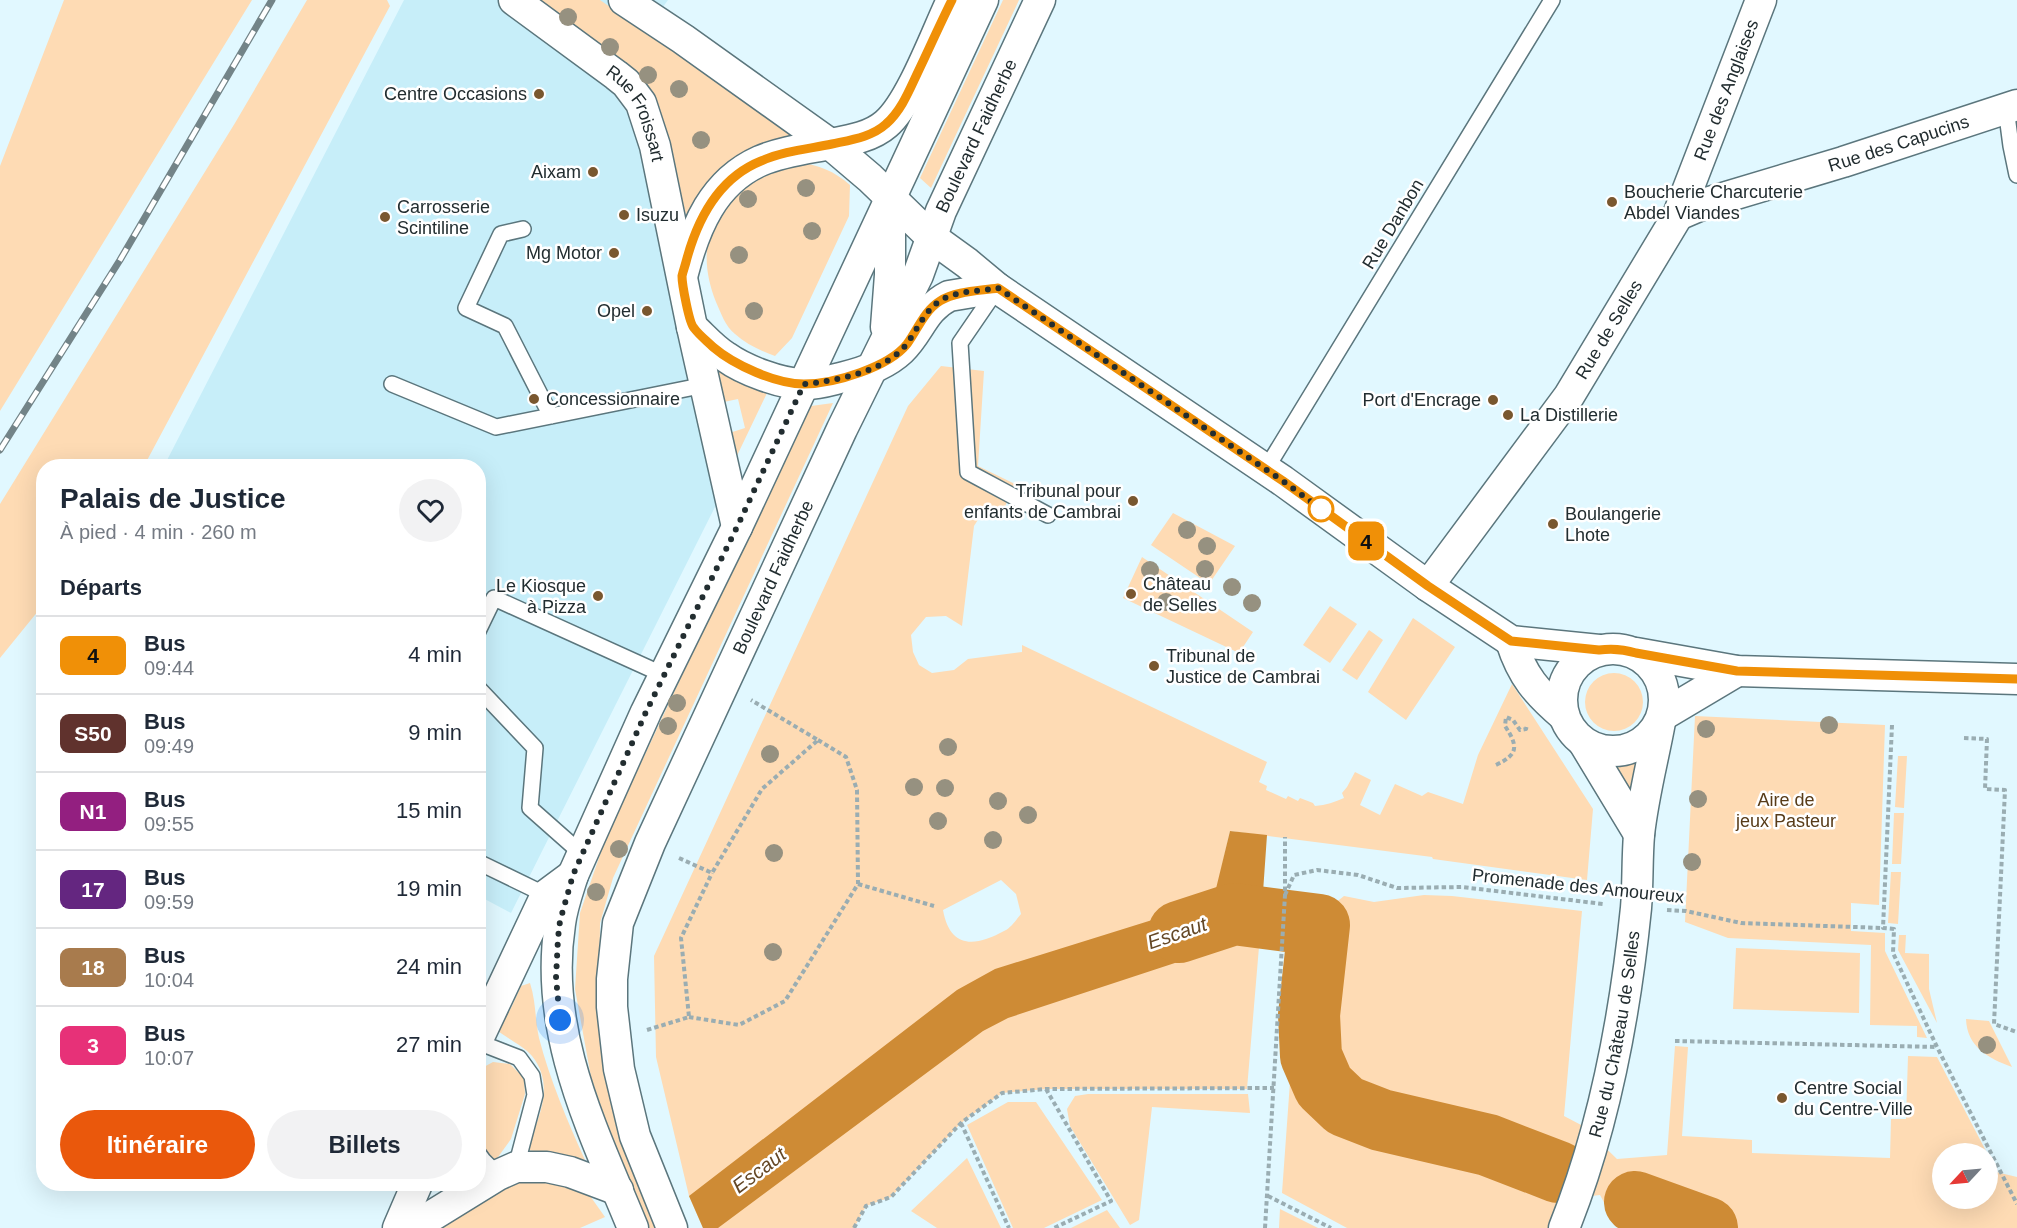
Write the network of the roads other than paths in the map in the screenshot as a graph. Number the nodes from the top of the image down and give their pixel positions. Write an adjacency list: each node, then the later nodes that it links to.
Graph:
1 (514, 0): 15 (street, Rue Froissart)
2 (624, 0): 9 (street)
3 (952, 0): 9 (street, Rue Froissart)
4 (983, 0): 11 (street)
5 (1040, 0): 14 (street, Boulevard Faidherbe)
6 (1552, 0): 24 (lane, Rue Danbon)
7 (1761, 0): 12 (street, Rue des Anglaises)
8 (2012, 107): 10 (lane); 12 (street, Rue des Capucins)
9 (830, 144): 11 (street); 15 (street, Rue Froissart)
10 (2017, 175)
11 (890, 198): 14 (street); 18 (street); 21 (street)
12 (1678, 214): 27 (street, Rue de Selles)
13 (524, 230): 23 (lane)
14 (931, 237): 16 (street); 18 (street, Boulevard Faidherbe)
15 (682, 276): 17 (street, Rue Froissart)
16 (998, 288): 19 (street); 24 (street); 25 (lane)
17 (692, 327): 21 (street); 22 (street, Rue Froissart)
18 (885, 339): 19 (street, Boulevard Faidherbe)
19 (872, 369): 21 (street); 52 (street, Boulevard Faidherbe)
20 (392, 384): 23 (lane)
21 (804, 384): 26 (street)
22 (705, 385): 23 (lane); 26 (street, Rue Froissart)
23 (551, 416)
24 (1266, 469): 27 (street)
25 (1048, 515)
26 (737, 527): 33 (street)
27 (1428, 586): 29 (street)
28 (486, 614): 33 (lane)
29 (1511, 641): 30 (street); 36 (street)
30 (1599, 650): 31 (street); 36 (street)
31 (1636, 653): 32 (street); 37 (street)
32 (1737, 671): 34 (street); 37 (street)
33 (664, 675): 40 (street)
34 (2017, 679)
35 (486, 696): 40 (lane)
36 (1564, 716): 38 (street)
37 (1662, 719): 38 (street); 39 (street, Rue du Château de Selles)
38 (1584, 743): 39 (street)
39 (1639, 834): 53 (street, Rue du Château de Selles)
40 (578, 864): 42 (street); 46 (street)
41 (486, 866): 42 (lane)
42 (546, 895): 43 (street)
43 (486, 1024)
44 (486, 1044): 45 (lane)
45 (497, 1165): 46 (street)
46 (618, 1190): 51 (street)
47 (414, 1191): 49 (street)
48 (462, 1191): 50 (street)
49 (398, 1228)
50 (412, 1228)
51 (633, 1228)
52 (672, 1228)
53 (1564, 1228)

